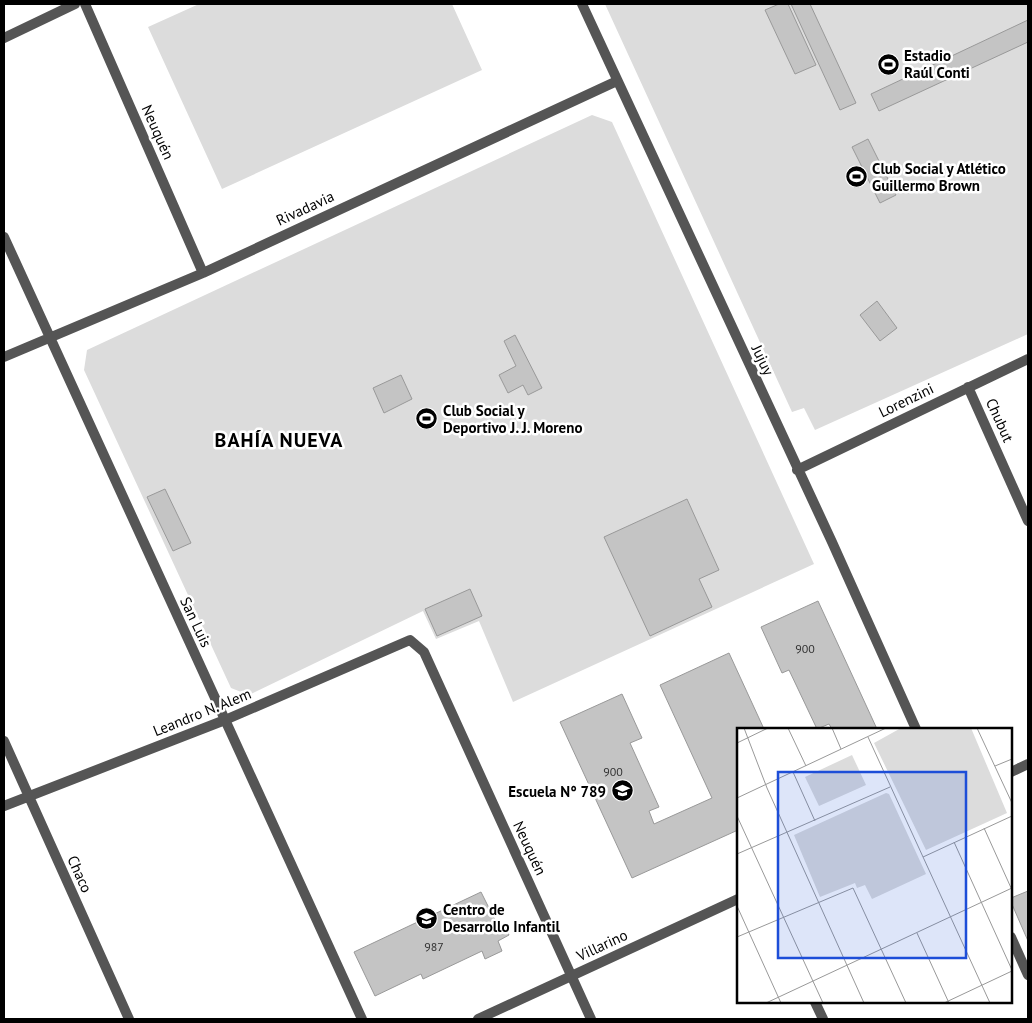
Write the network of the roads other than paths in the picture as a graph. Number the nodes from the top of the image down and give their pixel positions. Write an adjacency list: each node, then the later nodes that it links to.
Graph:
1 (75, 4): 4 (street)
2 (85, 4): 7 (street, Neuquén)
3 (582, 4): 5 (street, Jujuy)
4 (4, 38)
5 (617, 81): 7 (street, Rivadavia); 12 (street, Jujuy)
6 (4, 237): 8 (street, San Luis)
7 (203, 272): 8 (street, Rivadavia)
8 (50, 338): 9 (street, Rivadavia); 15 (street, San Luis)
9 (4, 357)
10 (1028, 359): 11 (street, Lorenzini)
11 (968, 387): 12 (street, Lorenzini); 13 (street, Chubut)
12 (797, 470): 16 (street, Jujuy)
13 (1028, 521)
14 (410, 640): 15 (street, Leandro N. Alem); 25 (street, Neuquén)
15 (225, 720): 20 (street, Leandro N. Alem); 28 (street, San Luis)
16 (916, 728)
17 (4, 741): 20 (street, Chaco)
18 (1028, 764): 19 (street)
19 (1012, 772)
20 (29, 795): 21 (street, Leandro N. Alem); 27 (street, Chaco)
21 (4, 806)
22 (737, 899): 25 (street, Villarino)
23 (1012, 939): 24 (street)
24 (1028, 975)
25 (572, 976): 29 (street, Villarino); 30 (street, Neuquén)
26 (815, 1003): 31 (street)
27 (129, 1019)
28 (362, 1019)
29 (478, 1019)
30 (591, 1019)
31 (823, 1019)

